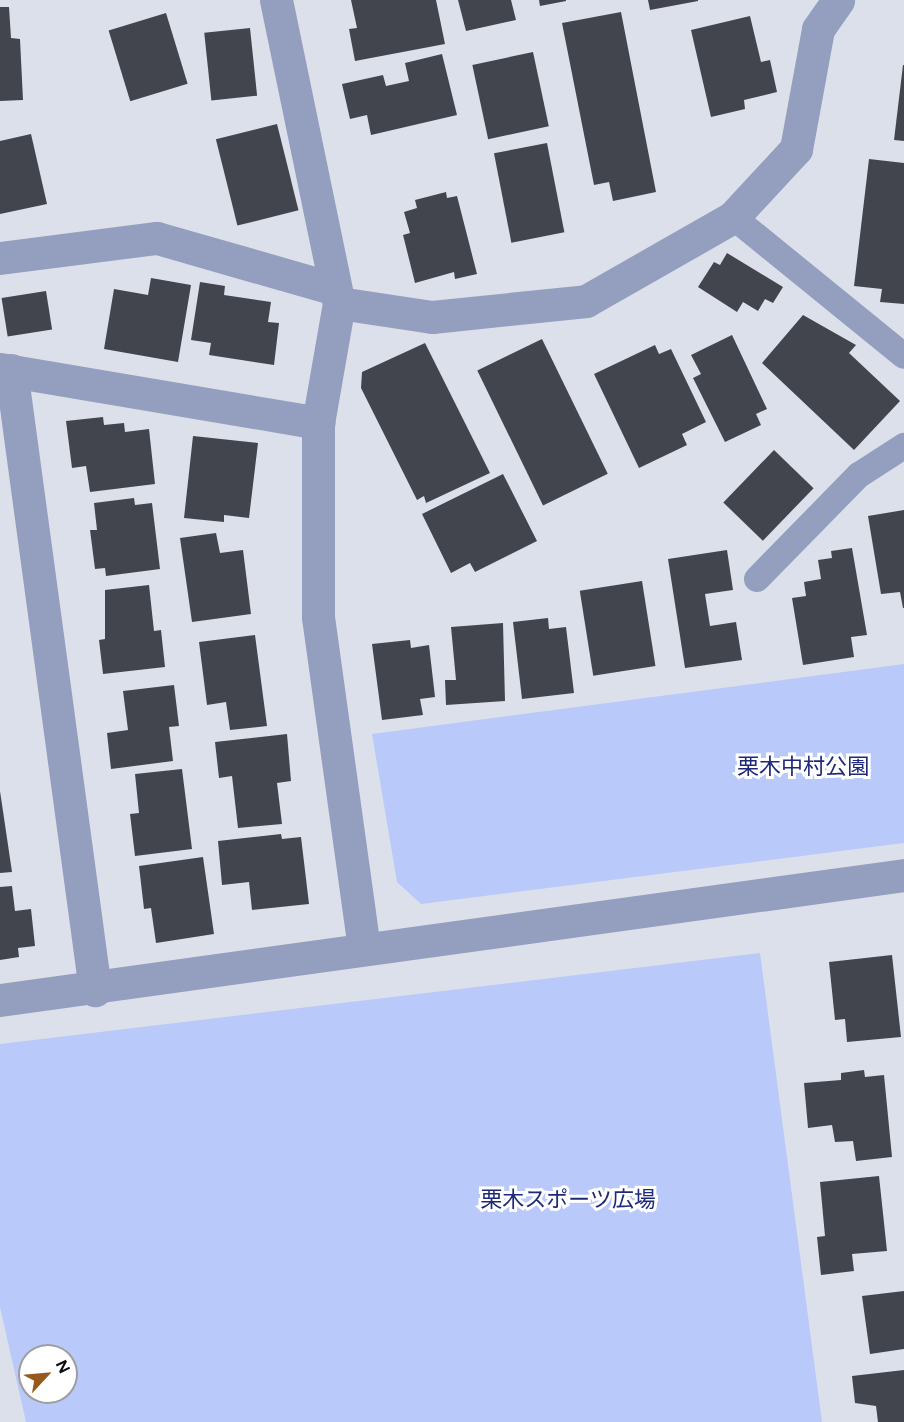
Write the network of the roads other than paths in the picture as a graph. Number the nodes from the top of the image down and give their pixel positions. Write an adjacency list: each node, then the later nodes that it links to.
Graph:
1 (276, 0): 5 (street)
2 (838, 0): 3 (street)
3 (733, 217): 5 (street); 6 (lane)
4 (0, 258): 5 (street)
5 (337, 296): 8 (street)
6 (904, 356)
7 (5, 370): 8 (street); 13 (street)
8 (318, 423): 12 (street)
9 (904, 446): 10 (lane)
10 (757, 579)
11 (904, 875): 12 (street)
12 (364, 948): 13 (street)
13 (95, 990): 14 (street)
14 (0, 1000)

